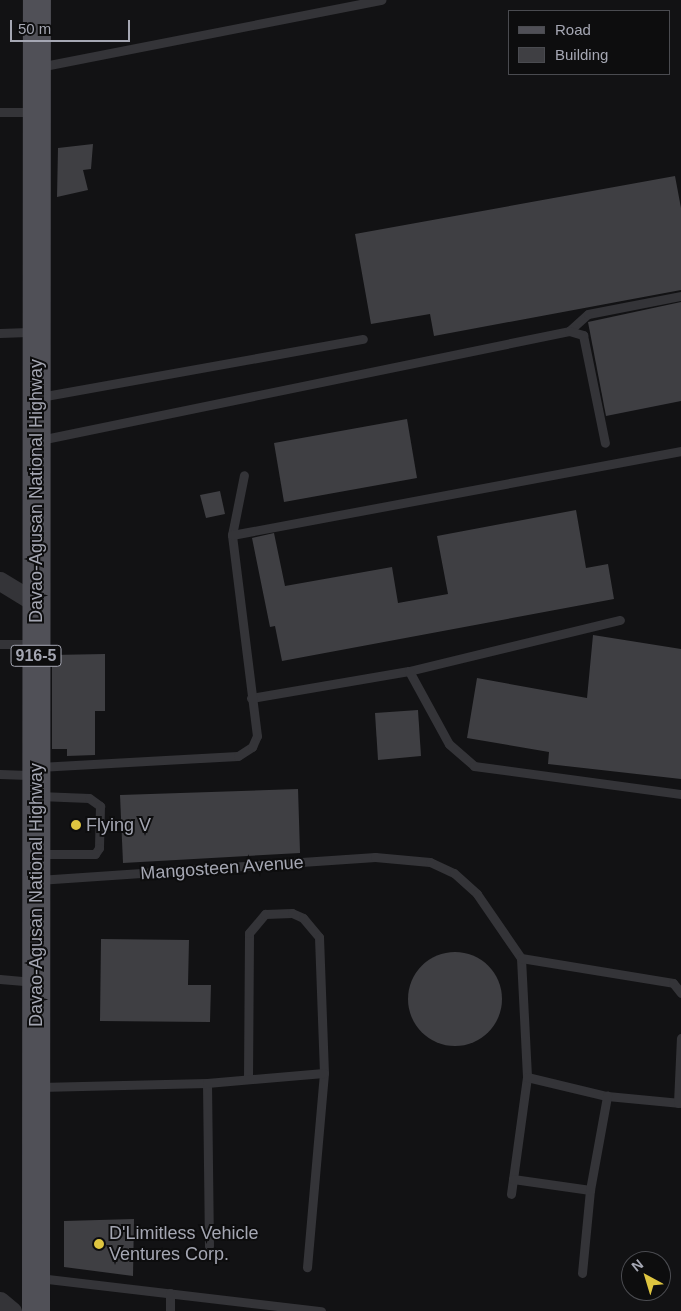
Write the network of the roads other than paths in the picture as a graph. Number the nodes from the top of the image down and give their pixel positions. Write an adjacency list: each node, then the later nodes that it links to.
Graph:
1 (37, 0): 3 (main road, Davao-Agusan National Highway / 916-5)
2 (382, 0): 3 (lane)
3 (36, 67): 5 (main road, Davao-Agusan National Highway / 916-5)
4 (0, 112): 5 (lane)
5 (36, 112): 8 (main road, Davao-Agusan National Highway / 916-5)
6 (681, 296): 7 (lane)
7 (569, 331): 12 (lane); 13 (lane)
8 (35, 332): 9 (lane); 11 (main road, Davao-Agusan National Highway / 916-5)
9 (0, 333)
10 (363, 339): 11 (lane)
11 (37, 398): 12 (main road, Davao-Agusan National Highway / 916-5)
12 (37, 440): 18 (main road, Davao-Agusan National Highway / 916-5)
13 (605, 443)
14 (681, 450): 16 (lane)
15 (244, 475): 16 (lane)
16 (232, 535): 23 (lane)
17 (0, 581): 18 (street)
18 (36, 603): 21 (main road, Davao-Agusan National Highway / 916-5)
19 (620, 620): 22 (lane)
20 (0, 644): 21 (lane)
21 (36, 644): 25 (main road, Davao-Agusan National Highway / 916-5)
22 (409, 671): 23 (lane); 26 (lane)
23 (251, 698): 25 (lane)
24 (0, 774): 25 (lane)
25 (37, 780): 27 (main road, Davao-Agusan National Highway / 916-5); 27 (lane)
26 (681, 794)
27 (38, 867): 28 (lane, Mangosteen Avenue); 30 (main road, Davao-Agusan National Highway / 916-5)
28 (521, 958): 31 (lane); 34 (lane)
29 (0, 979): 30 (lane)
30 (36, 982): 37 (main road, Davao-Agusan National Highway / 916-5)
31 (681, 993)
32 (681, 1038): 39 (lane)
33 (324, 1074): 35 (lane); 35 (lane); 44 (lane)
34 (527, 1077): 38 (lane); 40 (lane)
35 (248, 1079): 36 (lane)
36 (207, 1083): 37 (lane); 43 (lane)
37 (34, 1088): 46 (main road, Davao-Agusan National Highway / 916-5)
38 (607, 1096): 39 (lane); 41 (lane)
39 (679, 1103)
40 (513, 1179): 41 (lane); 42 (lane)
41 (590, 1190): 45 (lane)
42 (511, 1194)
43 (210, 1246)
44 (307, 1267)
45 (582, 1273)
46 (37, 1278): 47 (lane); 50 (main road, Davao-Agusan National Highway / 916-5)
47 (170, 1293): 51 (lane); 52 (lane)
48 (0, 1301): 49 (street)
49 (12, 1311)
50 (36, 1311)
51 (170, 1311)
52 (322, 1311)

